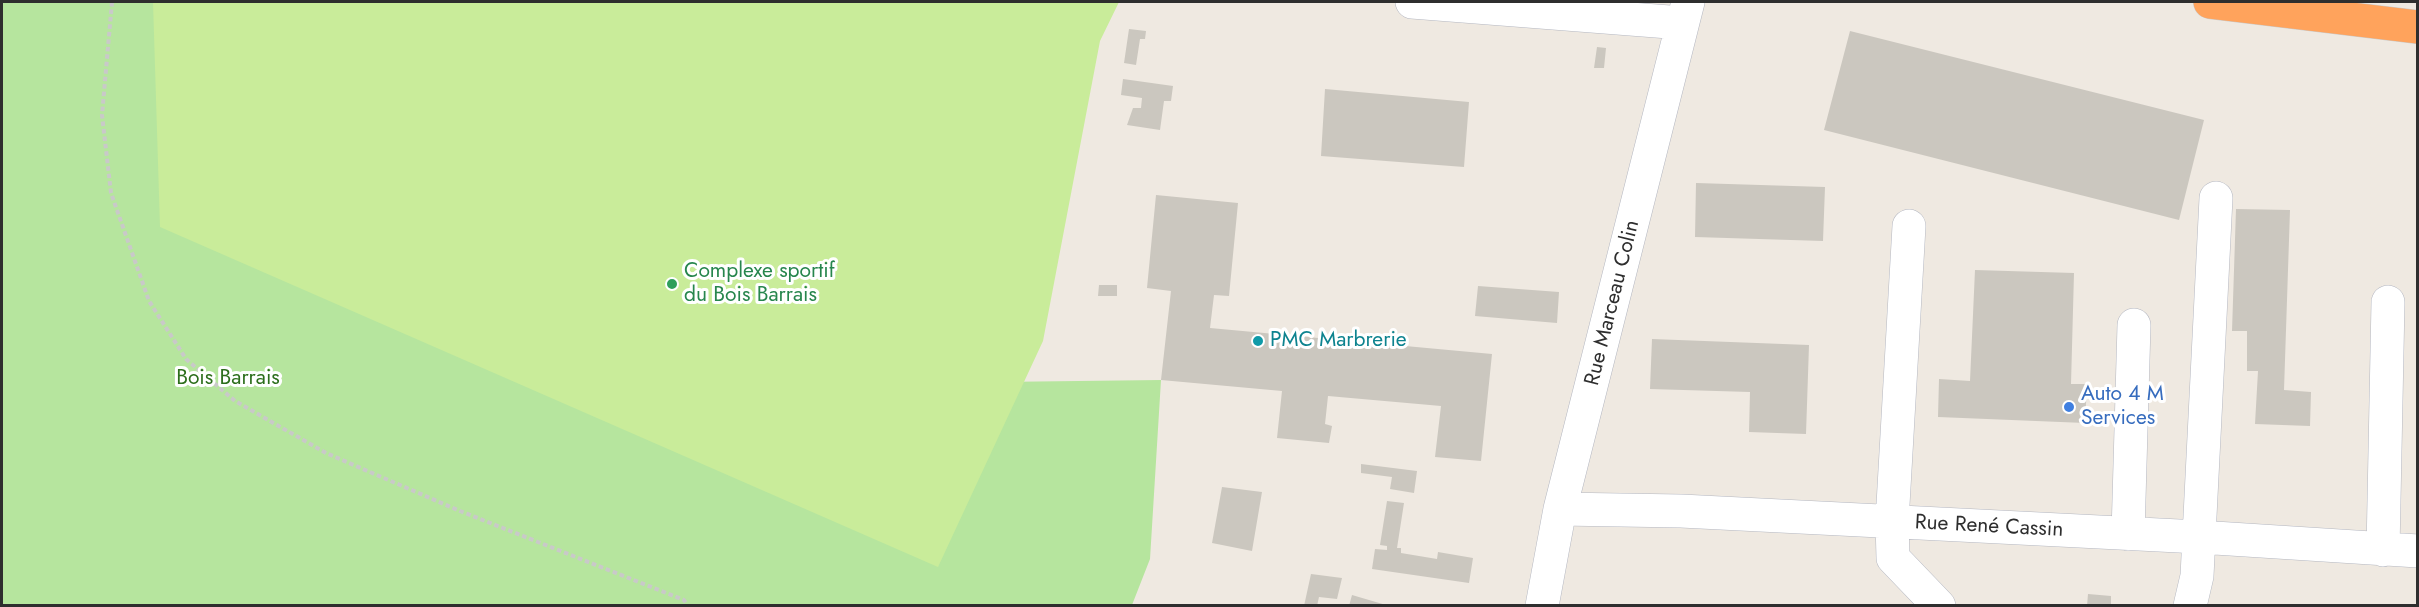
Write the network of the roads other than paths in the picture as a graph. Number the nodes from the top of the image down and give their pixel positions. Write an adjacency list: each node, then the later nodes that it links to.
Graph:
1 (1412, 2): 3 (street)
2 (2210, 2): 4 (highway)
3 (1685, 12): 9 (street, Rue Marceau Colin)
4 (2418, 27)
5 (2216, 198): 12 (street)
6 (1909, 226): 10 (street)
7 (2388, 302): 13 (street)
8 (2134, 325): 11 (street)
9 (1560, 509): 10 (street, Rue René Cassin); 15 (street, Rue Marceau Colin)
10 (1892, 522): 11 (street, Rue René Cassin); 16 (street)
11 (2128, 534): 12 (street, Rue René Cassin)
12 (2199, 537): 13 (street, Rue René Cassin); 17 (street)
13 (2384, 550): 14 (street, Rue René Cassin)
14 (2418, 551)
15 (1542, 606)
16 (1939, 606)
17 (2190, 606)

